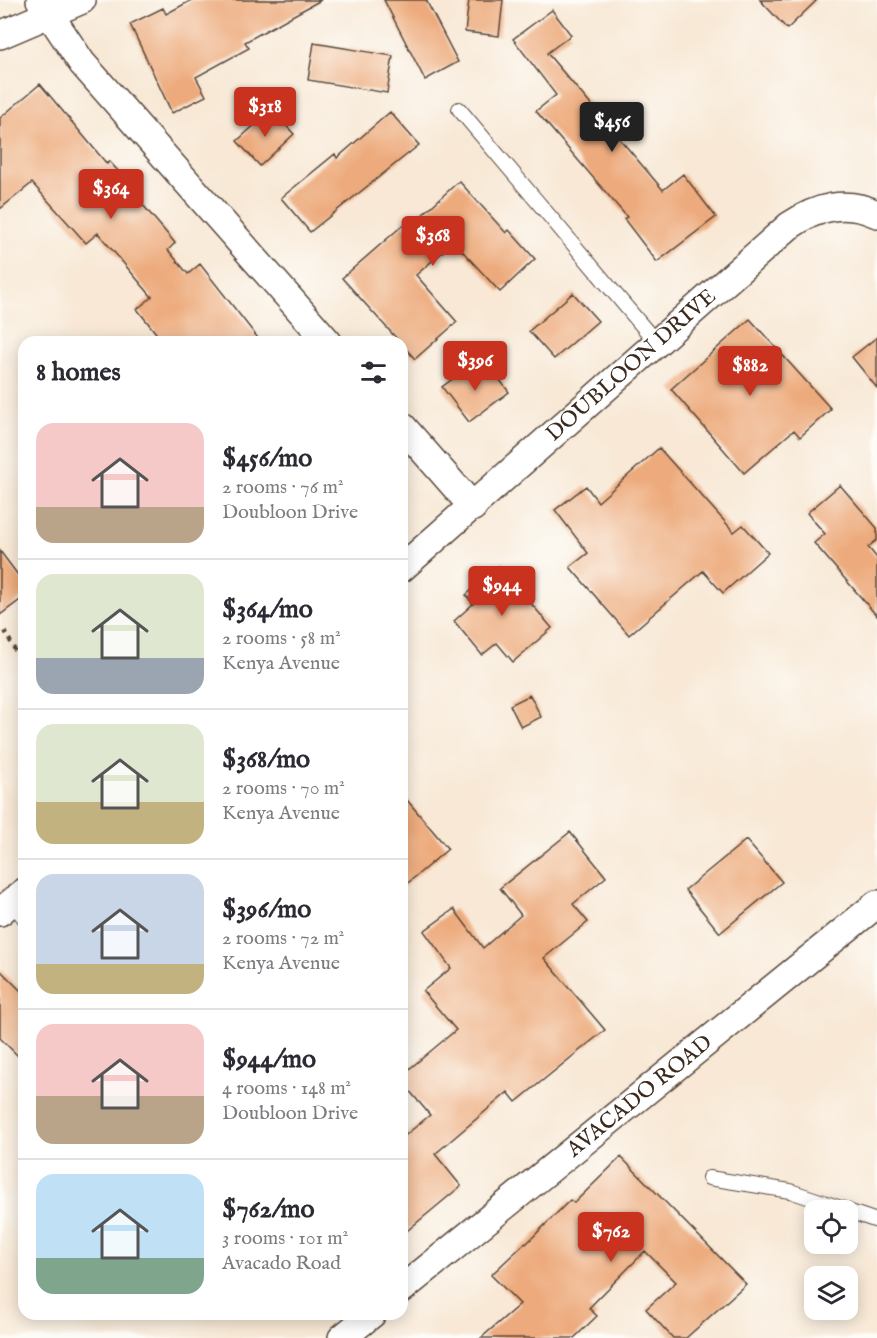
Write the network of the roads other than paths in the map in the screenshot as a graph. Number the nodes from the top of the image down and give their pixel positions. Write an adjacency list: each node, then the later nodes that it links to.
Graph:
1 (82, 0): 2 (street)
2 (44, 6): 3 (street); 6 (street)
3 (0, 35)
4 (459, 109): 7 (lane)
5 (877, 214): 7 (street, DOUBLOON DRIVE)
6 (323, 336)
7 (655, 341): 9 (street, DOUBLOON DRIVE)
8 (408, 433): 9 (street)
9 (473, 507): 10 (street, DOUBLOON DRIVE)
10 (408, 563)
11 (877, 904): 16 (street, AVACADO ROAD)
12 (709, 1178): 13 (lane)
13 (816, 1200)
14 (858, 1215): 15 (lane)
15 (877, 1221)
16 (408, 1284)
17 (364, 1320): 18 (street)
18 (342, 1338)

